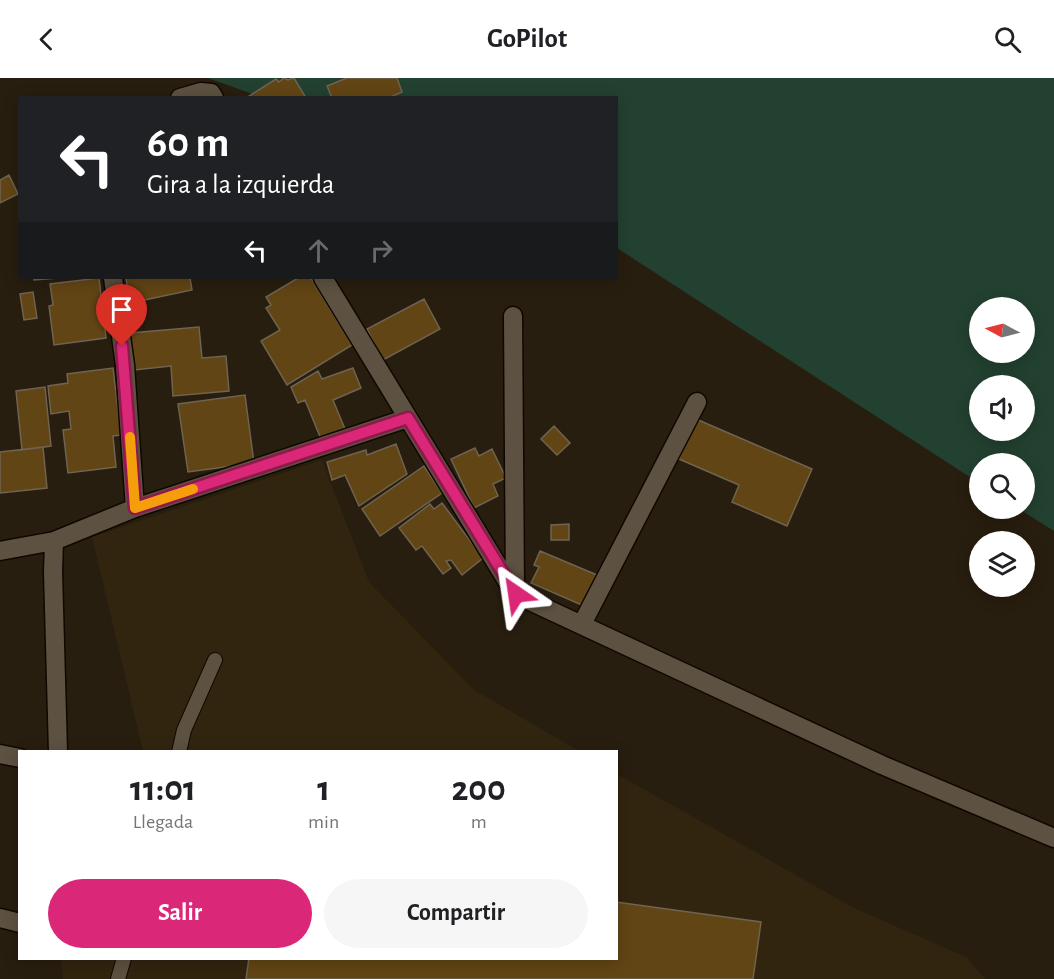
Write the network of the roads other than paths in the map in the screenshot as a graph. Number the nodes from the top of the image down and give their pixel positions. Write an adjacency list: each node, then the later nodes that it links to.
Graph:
1 (187, 96): 2 (street)
2 (213, 96)
3 (113, 279): 8 (street)
4 (324, 279): 7 (street)
5 (513, 316): 11 (street)
6 (697, 402): 12 (street)
7 (408, 418): 8 (street); 11 (street)
8 (135, 508): 9 (street)
9 (54, 541): 10 (street); 14 (street)
10 (0, 551)
11 (516, 594): 12 (street)
12 (582, 624): 18 (street)
13 (215, 660): 15 (lane)
14 (58, 750)
15 (179, 750)
16 (0, 754): 17 (street)
17 (18, 758)
18 (1054, 838)
19 (0, 918): 20 (street)
20 (18, 922)
21 (123, 960): 22 (lane)
22 (117, 979)

